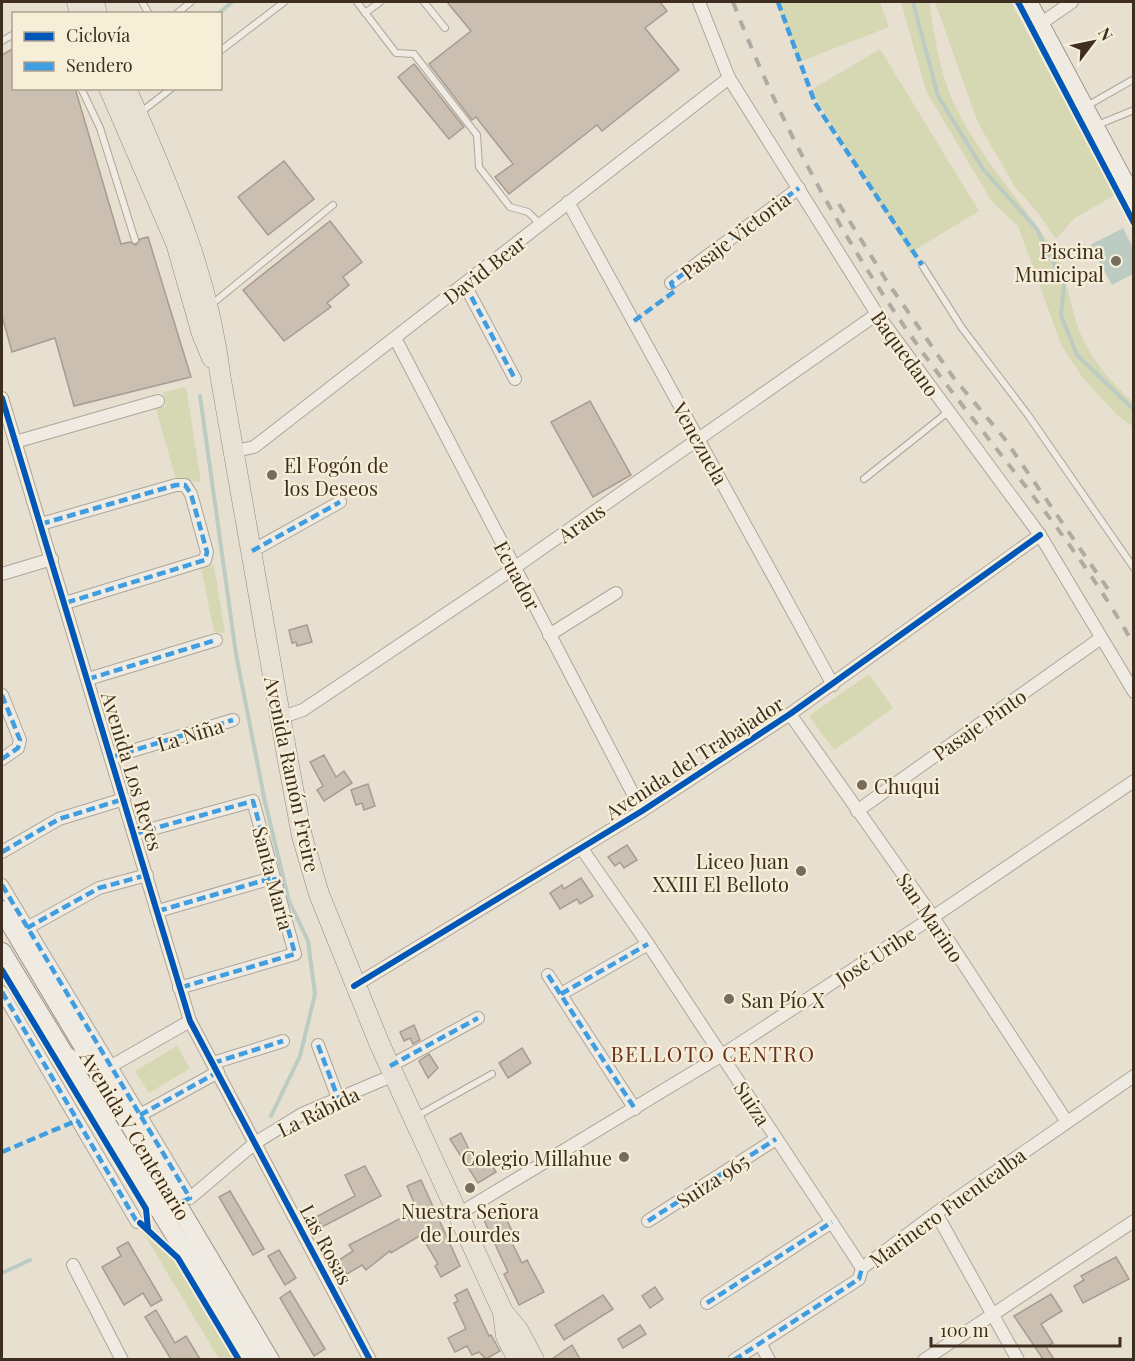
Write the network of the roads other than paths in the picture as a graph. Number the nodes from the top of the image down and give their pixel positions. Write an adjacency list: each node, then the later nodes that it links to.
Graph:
1 (191, 2): 9 (lane)
2 (284, 2): 13 (lane)
3 (357, 2): 10 (lane)
4 (380, 2): 10 (lane)
5 (424, 2): 12 (lane)
6 (699, 2): 14 (street, Baquedano)
7 (1028, 2): 11 (main road)
8 (1072, 2): 11 (street)
9 (178, 12)
10 (365, 13): 28 (lane)
11 (1040, 24): 20 (main road)
12 (445, 28)
13 (222, 49)
14 (729, 78): 24 (street, Baquedano); 26 (street, David Bear)
15 (1134, 79): 20 (lane)
16 (82, 90): 29 (lane)
17 (110, 90): 37 (main road, Avenida Ramón Freire)
18 (169, 90): 22 (lane)
19 (126, 91): 22 (main road, Avenida Ramón Freire)
20 (1084, 107): 23 (main road)
21 (1134, 110): 23 (lane)
22 (137, 115): 33 (main road, Avenida Ramón Freire)
23 (1095, 126): 25 (main road)
24 (799, 188): 31 (street, Pasaje Victoria); 34 (street, Baquedano)
25 (1134, 200)
26 (568, 202): 28 (street, David Bear); 41 (street, Venezuela)
27 (333, 205): 33 (lane)
28 (540, 224): 32 (street, David Bear)
29 (135, 240)
30 (922, 265): 51 (lane)
31 (671, 283)
32 (465, 285): 35 (street, David Bear); 36 (street)
33 (209, 306): 37 (main road, Avenida Ramón Freire)
34 (877, 314): 40 (street, Baquedano); 41 (street, Araus)
35 (395, 338): 43 (street, David Bear); 50 (street, Ecuador)
36 (515, 379)
37 (221, 380): 43 (main road, Avenida Ramón Freire)
38 (2, 398): 42 (street, Avenida Los Reyes)
39 (158, 402): 42 (street)
40 (948, 412): 44 (lane); 47 (street, Baquedano)
41 (700, 440): 50 (street, Araus); 59 (street, Venezuela)
42 (15, 442): 46 (street, Avenida Los Reyes)
43 (235, 451): 48 (main road, Avenida Ramón Freire)
44 (864, 478)
45 (340, 502): 48 (street)
46 (41, 524): 49 (street, Avenida Los Reyes); 54 (street)
47 (1040, 535): 56 (street, Baquedano); 59 (street, Avenida del Trabajador)
48 (252, 551): 63 (main road, Avenida Ramón Freire)
49 (52, 559): 52 (street); 54 (street, Avenida Los Reyes)
50 (514, 568): 55 (street, Ecuador); 63 (street, Araus)
51 (1134, 568)
52 (2, 574)
53 (616, 593): 55 (street)
54 (65, 603): 58 (street, Avenida Los Reyes)
55 (549, 635): 69 (street, Ecuador)
56 (1101, 638): 60 (street, Baquedano); 70 (street, Pasaje Pinto)
57 (216, 640): 58 (street)
58 (88, 679): 65 (street, Avenida Los Reyes)
59 (832, 685): 62 (street, Avenida del Trabajador)
60 (1134, 692)
61 (2, 695): 66 (street)
62 (790, 714): 69 (street, Avenida del Trabajador); 70 (street, San Marino)
63 (280, 718): 84 (main road, Avenida Ramón Freire)
64 (233, 720): 65 (street, La Niña)
65 (111, 758): 68 (street, Avenida Los Reyes)
66 (2, 759)
67 (1134, 781): 79 (street, José Uribe)
68 (124, 799): 71 (street, Avenida Los Reyes); 73 (street)
69 (642, 811): 72 (street, Avenida del Trabajador)
70 (857, 811): 79 (street, San Marino)
71 (134, 834): 74 (street, Avenida Los Reyes); 75 (street, Santa María)
72 (582, 849): 81 (street, Suiza); 84 (street, Avenida del Trabajador)
73 (2, 852)
74 (147, 874): 78 (street, Avenida Los Reyes); 80 (street)
75 (272, 878): 78 (street); 85 (street, Santa María)
76 (2, 885): 80 (street)
77 (2, 910): 95 (main road, Avenida V Centenario)
78 (158, 911): 85 (street, Avenida Los Reyes)
79 (933, 918): 93 (street, José Uribe); 103 (street, San Marino)
80 (27, 928): 95 (street)
81 (648, 944): 87 (street); 93 (street, Suiza)
82 (2, 952): 92 (main road, Avenida V Centenario)
83 (549, 975): 87 (street)
84 (354, 986): 96 (main road, Avenida Ramón Freire)
85 (179, 988): 89 (street, Avenida Los Reyes)
86 (2, 992): 110 (street)
87 (561, 994): 100 (street)
88 (478, 1018): 96 (street, La Rábida)
89 (190, 1021): 94 (street, Avenida Los Reyes); 95 (street)
90 (283, 1041): 94 (street)
91 (318, 1045): 99 (street)
92 (60, 1049): 95 (street); 119 (main road, Avenida V Centenario)
93 (722, 1055): 100 (street, José Uribe); 104 (street, Suiza)
94 (215, 1067): 101 (street); 105 (street, Avenida Los Reyes)
95 (105, 1069): 101 (street); 120 (main road, Avenida V Centenario)
96 (392, 1070): 99 (street, La Rábida); 102 (main road, Avenida Ramón Freire)
97 (492, 1074): 102 (lane)
98 (1134, 1076): 103 (street, Marinero Fuentealba)
99 (338, 1098): 105 (street, La Rábida)
100 (635, 1109): 107 (street, José Uribe)
101 (140, 1115): 105 (street, La Rábida)
102 (414, 1118): 107 (main road, Avenida Ramón Freire)
103 (1067, 1122): 106 (street, Marinero Fuentealba)
104 (776, 1139): 108 (street, Suiza 965); 111 (street, Suiza)
105 (255, 1143): 121 (street, Las Rosas)
106 (936, 1213): 113 (street, Marinero Fuentealba); 116 (street)
107 (457, 1215): 115 (main road, Avenida Ramón Freire)
108 (648, 1221)
109 (1134, 1221): 116 (street)
110 (137, 1222)
111 (832, 1222): 113 (street, Suiza); 114 (street)
112 (73, 1264): 118 (street)
113 (862, 1268): 117 (street, Marinero Fuentealba)
114 (706, 1303)
115 (503, 1312): 122 (main road, Avenida Ramón Freire); 123 (main road, Avenida Ramón Freire)
116 (993, 1314): 126 (street); 127 (street)
117 (760, 1343): 124 (street, Marinero Fuentealba); 125 (street)
118 (122, 1359)
119 (251, 1359)
120 (270, 1359)
121 (370, 1359)
122 (518, 1359)
123 (534, 1359)
124 (734, 1359)
125 (769, 1359)
126 (924, 1359)
127 (1018, 1359)

